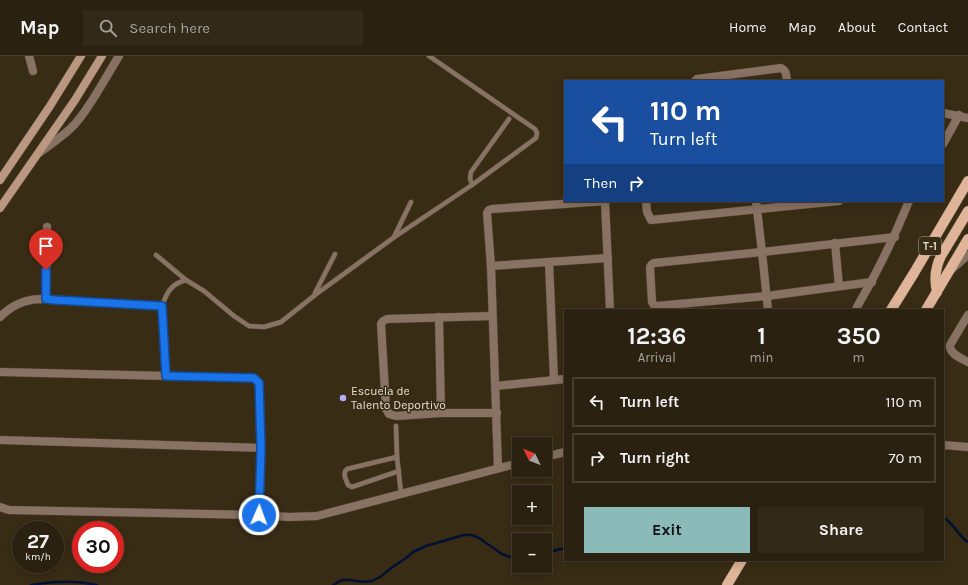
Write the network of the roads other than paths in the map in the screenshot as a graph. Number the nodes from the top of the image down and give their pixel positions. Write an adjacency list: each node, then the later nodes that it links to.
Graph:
1 (28, 56): 6 (street)
2 (81, 56): 15 (street)
3 (102, 56): 14 (street)
4 (118, 56): 14 (street)
5 (429, 56): 17 (lane)
6 (33, 71)
7 (696, 80): 8 (street)
8 (787, 80)
9 (944, 113): 10 (street)
10 (959, 115): 11 (street); 13 (street)
11 (968, 118)
12 (509, 119): 17 (lane)
13 (944, 142)
14 (38, 153): 25 (street)
15 (0, 180)
16 (968, 181): 51 (main road, T-1)
17 (472, 185): 29 (lane)
18 (411, 202): 29 (lane)
19 (591, 202): 38 (street)
20 (605, 202): 36 (street)
21 (646, 202): 24 (street)
22 (818, 202): 24 (street)
23 (909, 202): 28 (street)
24 (756, 205): 32 (street)
25 (0, 208)
26 (968, 211): 43 (main road)
27 (47, 227): 46 (street)
28 (894, 236): 31 (street); 41 (street)
29 (393, 238): 44 (lane)
30 (968, 239): 39 (main road, T-1)
31 (835, 243): 32 (street); 42 (street)
32 (762, 252): 45 (street); 45 (street)
33 (335, 254): 44 (lane)
34 (156, 255): 40 (lane)
35 (968, 255): 39 (street)
36 (608, 258): 37 (street); 49 (street)
37 (549, 262): 38 (street); 61 (street)
38 (491, 266): 54 (street)
39 (949, 272): 43 (main road, T-1)
40 (186, 280): 44 (lane); 47 (lane)
41 (872, 282): 42 (street); 48 (street)
42 (839, 286): 45 (street)
43 (937, 292): 52 (main road, T-1)
44 (314, 295)
45 (767, 296): 50 (street)
46 (46, 299): 47 (street); 55 (street)
47 (162, 306): 59 (street)
48 (857, 307)
49 (610, 309)
50 (768, 309)
51 (892, 309)
52 (927, 309)
53 (968, 315): 57 (street)
54 (492, 316): 56 (street); 62 (street)
55 (0, 317)
56 (439, 317): 63 (street); 63 (street)
57 (968, 362)
58 (0, 372): 59 (street)
59 (166, 376): 69 (street)
60 (564, 379): 61 (street)
61 (554, 380): 62 (street)
62 (496, 386): 64 (street)
63 (441, 413): 64 (street)
64 (497, 413): 74 (street)
65 (396, 426): 72 (lane)
66 (0, 440): 69 (street)
67 (944, 445): 68 (street)
68 (968, 447)
69 (261, 448): 78 (street)
70 (564, 452): 71 (street)
71 (552, 455)
72 (397, 457): 75 (lane); 75 (lane)
73 (512, 465): 74 (street)
74 (498, 468): 76 (street)
75 (399, 471): 76 (lane)
76 (401, 493): 78 (street)
77 (0, 507): 78 (street)
78 (259, 515)
79 (741, 561): 80 (main road)
80 (727, 585)

